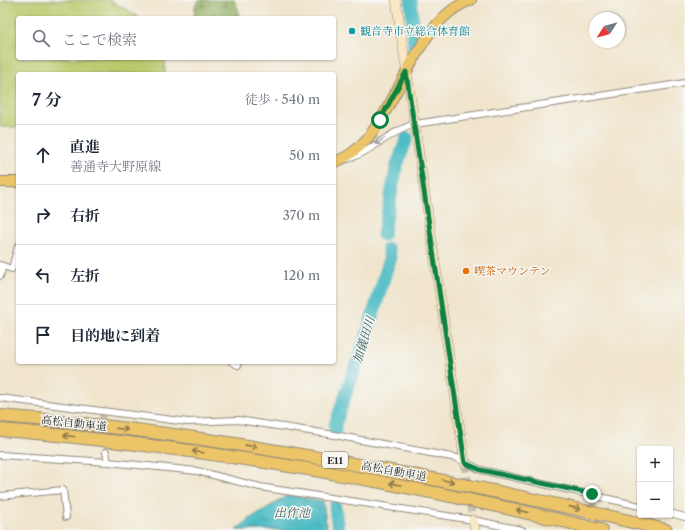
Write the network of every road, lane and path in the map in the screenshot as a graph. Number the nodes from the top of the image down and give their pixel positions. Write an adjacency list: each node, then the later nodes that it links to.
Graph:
1 (396, 0): 3 (street)
2 (471, 0): 3 (main road)
3 (406, 72): 5 (street); 6 (main road)
4 (685, 82): 5 (street)
5 (415, 124): 6 (street, one-way to 6); 18 (street)
6 (336, 162)
7 (0, 182): 8 (main road)
8 (16, 182)
9 (16, 254): 10 (street)
10 (2, 266): 11 (street)
11 (0, 276)
12 (0, 398): 18 (street)
13 (0, 416): 28 (highway, 高松自動車道 / E11, one-way to 28)
14 (0, 430): 27 (highway, 高松自動車道 / E11, one-way to 14)
15 (106, 452): 17 (street)
16 (0, 455): 17 (street)
17 (108, 462): 24 (street)
18 (465, 463): 20 (street)
19 (0, 496): 22 (street)
20 (637, 505)
21 (673, 514): 23 (street)
22 (66, 516)
23 (685, 517)
24 (473, 520): 25 (street); 26 (street)
25 (475, 530)
26 (522, 530)
27 (601, 530)
28 (666, 530)

